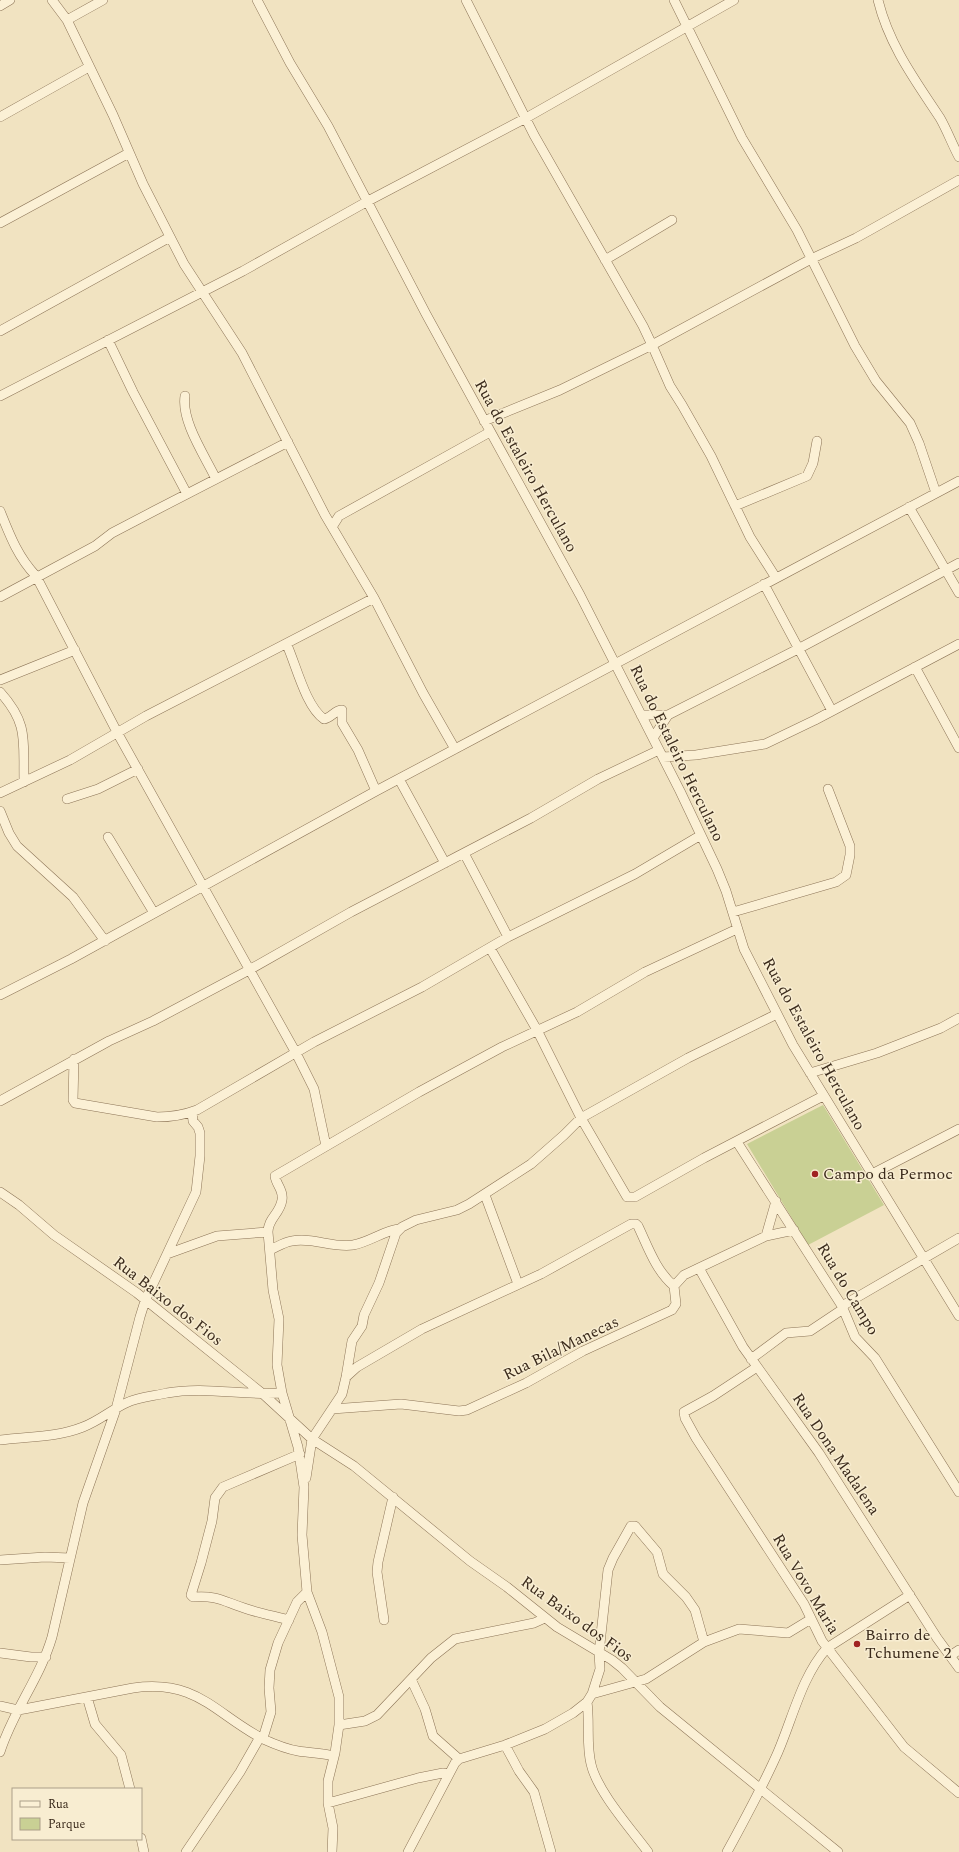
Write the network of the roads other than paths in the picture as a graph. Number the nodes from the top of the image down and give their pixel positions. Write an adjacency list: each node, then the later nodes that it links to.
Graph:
1 (10, 0): 9 (street)
2 (52, 0): 10 (street)
3 (103, 0): 10 (street)
4 (257, 0): 18 (street, Rua do Estaleiro Herculano)
5 (466, 0): 14 (street)
6 (674, 0): 11 (street)
7 (734, 0): 11 (street)
8 (878, 0): 16 (street)
9 (0, 6)
10 (67, 20): 12 (street)
11 (688, 27): 14 (street); 22 (street)
12 (89, 67): 13 (street); 15 (street)
13 (0, 117)
14 (526, 118): 18 (street); 23 (street)
15 (129, 153): 20 (street); 21 (street)
16 (959, 156)
17 (959, 180): 22 (street)
18 (368, 201): 24 (street); 30 (street, Rua do Estaleiro Herculano)
19 (672, 220): 23 (street)
20 (0, 223)
21 (170, 237): 24 (street); 25 (street)
22 (811, 258): 27 (street); 36 (street)
23 (605, 260): 27 (street)
24 (202, 292): 26 (street); 32 (street)
25 (0, 331)
26 (108, 340): 28 (street); 37 (street)
27 (652, 345): 30 (street); 38 (street)
28 (0, 396)
29 (184, 396): 34 (street)
30 (484, 421): 31 (street, Rua do Estaleiro Herculano)
31 (490, 432): 42 (street); 56 (street, Rua do Estaleiro Herculano)
32 (288, 442): 34 (street); 41 (street)
33 (816, 442): 38 (street)
34 (216, 479): 37 (street)
35 (959, 481): 36 (street)
36 (936, 493): 39 (street)
37 (187, 494): 46 (street)
38 (735, 506): 47 (street)
39 (910, 507): 45 (street); 47 (street)
40 (0, 511): 46 (street)
41 (325, 515): 42 (street); 43 (street)
42 (339, 516): 43 (street)
43 (332, 527): 51 (street)
44 (959, 563): 45 (street)
45 (946, 570): 49 (street); 54 (street)
46 (36, 576): 50 (street); 55 (street)
47 (776, 578): 48 (street)
48 (764, 584): 54 (street); 56 (street)
49 (959, 593)
50 (0, 597)
51 (374, 598): 53 (street); 66 (street)
52 (959, 644): 57 (street)
53 (287, 645): 63 (street); 72 (street)
54 (798, 649): 60 (street); 62 (street)
55 (75, 650): 58 (street); 63 (street)
56 (616, 663): 61 (street, Rua do Estaleiro Herculano); 66 (street)
57 (915, 668): 60 (street); 65 (street)
58 (0, 680)
59 (0, 692): 70 (street)
60 (832, 711): 67 (street)
61 (641, 715): 62 (street); 64 (street, Rua do Estaleiro Herculano)
62 (668, 715): 64 (street)
63 (118, 734): 68 (street); 70 (street)
64 (653, 738): 67 (street, Rua do Estaleiro Herculano)
65 (959, 748)
66 (455, 749): 69 (street)
67 (661, 754): 76 (street, Rua do Estaleiro Herculano); 78 (street)
68 (138, 769): 74 (street); 80 (street)
69 (399, 779): 72 (street); 79 (street)
70 (24, 782): 73 (street)
71 (828, 789): 81 (street)
72 (376, 791): 80 (street)
73 (0, 794)
74 (67, 799)
75 (0, 811): 85 (street)
76 (701, 835): 81 (street, Rua do Estaleiro Herculano); 84 (street)
77 (108, 837): 82 (street)
78 (464, 853): 79 (street); 84 (street)
79 (445, 863): 87 (street)
80 (204, 887): 82 (street); 87 (street)
81 (733, 912): 83 (street, Rua do Estaleiro Herculano)
82 (154, 913): 85 (street)
83 (738, 929): 89 (street, Rua do Estaleiro Herculano); 91 (street)
84 (508, 937): 86 (street)
85 (105, 941): 88 (street)
86 (490, 948): 91 (street); 92 (street)
87 (249, 970): 92 (street); 93 (street)
88 (0, 995)
89 (777, 1014): 94 (street, Rua do Estaleiro Herculano); 98 (street)
90 (959, 1018): 94 (street)
91 (537, 1030): 98 (street); 101 (street)
92 (296, 1053): 97 (street); 101 (street)
93 (74, 1059): 96 (street); 97 (street)
94 (810, 1073): 95 (street, Rua do Estaleiro Herculano)
95 (823, 1096): 100 (street); 102 (street, Rua do Estaleiro Herculano)
96 (0, 1101)
97 (192, 1112): 112 (street)
98 (581, 1118): 100 (street); 104 (street)
99 (959, 1129): 102 (street)
100 (737, 1142): 105 (street, Rua do Campo)
101 (326, 1146): 108 (street)
102 (872, 1174): 113 (street, Rua do Estaleiro Herculano)
103 (0, 1192): 117 (street, Rua Baixo dos Fios)
104 (484, 1195): 106 (street); 115 (street)
105 (776, 1200): 107 (street, Rua do Campo); 109 (street)
106 (399, 1230): 111 (street); 122 (street)
107 (794, 1230): 109 (street); 118 (street, Rua do Campo)
108 (268, 1232): 111 (street); 112 (street)
109 (766, 1236): 114 (street)
110 (959, 1238): 113 (street)
111 (270, 1250): 123 (street)
112 (167, 1254): 117 (street)
113 (924, 1259): 118 (street); 119 (street, Rua do Estaleiro Herculano)
114 (699, 1268): 116 (street); 120 (street, Rua Dona Madalena)
115 (518, 1284): 116 (street); 122 (street)
116 (674, 1286): 126 (street, Rua Bila/Manecas)
117 (145, 1301): 124 (street, Rua Baixo dos Fios); 125 (street)
118 (842, 1307): 120 (street); 134 (street, Rua do Campo)
119 (959, 1316)
120 (751, 1358): 121 (street, Rua Dona Madalena)
121 (757, 1366): 139 (street, Rua Dona Madalena); 141 (street, Rua Vovo Maria)
122 (346, 1377): 126 (street)
123 (282, 1393): 124 (street); 127 (street)
124 (263, 1394): 125 (street); 127 (street, Rua Baixo dos Fios)
125 (116, 1409): 130 (street); 136 (street)
126 (332, 1409): 128 (street)
127 (289, 1418): 129 (street, Rua Baixo dos Fios); 132 (street)
128 (320, 1427): 129 (street); 131 (street)
129 (312, 1439): 131 (street, Rua Baixo dos Fios); 133 (street)
130 (0, 1440)
131 (329, 1449): 135 (street, Rua Baixo dos Fios)
132 (300, 1454): 133 (street); 142 (street)
133 (304, 1486): 138 (street)
134 (959, 1492)
135 (393, 1497): 140 (street, Rua Baixo dos Fios); 143 (street)
136 (70, 1558): 137 (street); 150 (street)
137 (0, 1560)
138 (307, 1592): 142 (street); 161 (street)
139 (910, 1595): 145 (street); 149 (street, Rua Dona Madalena)
140 (545, 1618): 148 (street, Rua Baixo dos Fios); 154 (street)
141 (811, 1619): 144 (street); 145 (street, Rua Vovo Maria)
142 (289, 1620): 162 (street)
143 (384, 1620)
144 (704, 1642): 148 (street); 155 (street)
145 (827, 1648): 169 (street); 170 (street, Rua Vovo Maria)
146 (959, 1650): 149 (street)
147 (0, 1653): 150 (street)
148 (599, 1653): 151 (street, Rua Baixo dos Fios); 153 (street)
149 (950, 1656): 152 (street, Rua Dona Madalena)
150 (46, 1657): 160 (street)
151 (612, 1660): 153 (street); 155 (street, Rua Baixo dos Fios)
152 (959, 1668)
153 (600, 1669): 156 (street)
154 (411, 1679): 161 (street); 166 (street)
155 (636, 1682): 156 (street); 169 (street, Rua Baixo dos Fios)
156 (592, 1694): 158 (street)
157 (87, 1698): 160 (street); 162 (street); 168 (street)
158 (587, 1702): 163 (street); 178 (street)
159 (0, 1706): 160 (street)
160 (18, 1710): 164 (street)
161 (339, 1725): 165 (street)
162 (262, 1738): 165 (street); 174 (street)
163 (505, 1745): 166 (street); 177 (street)
164 (0, 1752)
165 (334, 1756): 171 (street)
166 (459, 1759): 167 (street)
167 (449, 1774): 171 (street); 176 (street)
168 (130, 1788)
169 (760, 1789): 179 (street); 180 (street, Rua Baixo dos Fios)
170 (959, 1793)
171 (328, 1803): 175 (street)
172 (141, 1840): 173 (street)
173 (144, 1852)
174 (186, 1852)
175 (332, 1852)
176 (408, 1852)
177 (551, 1852)
178 (648, 1852)
179 (727, 1852)
180 (838, 1852)

